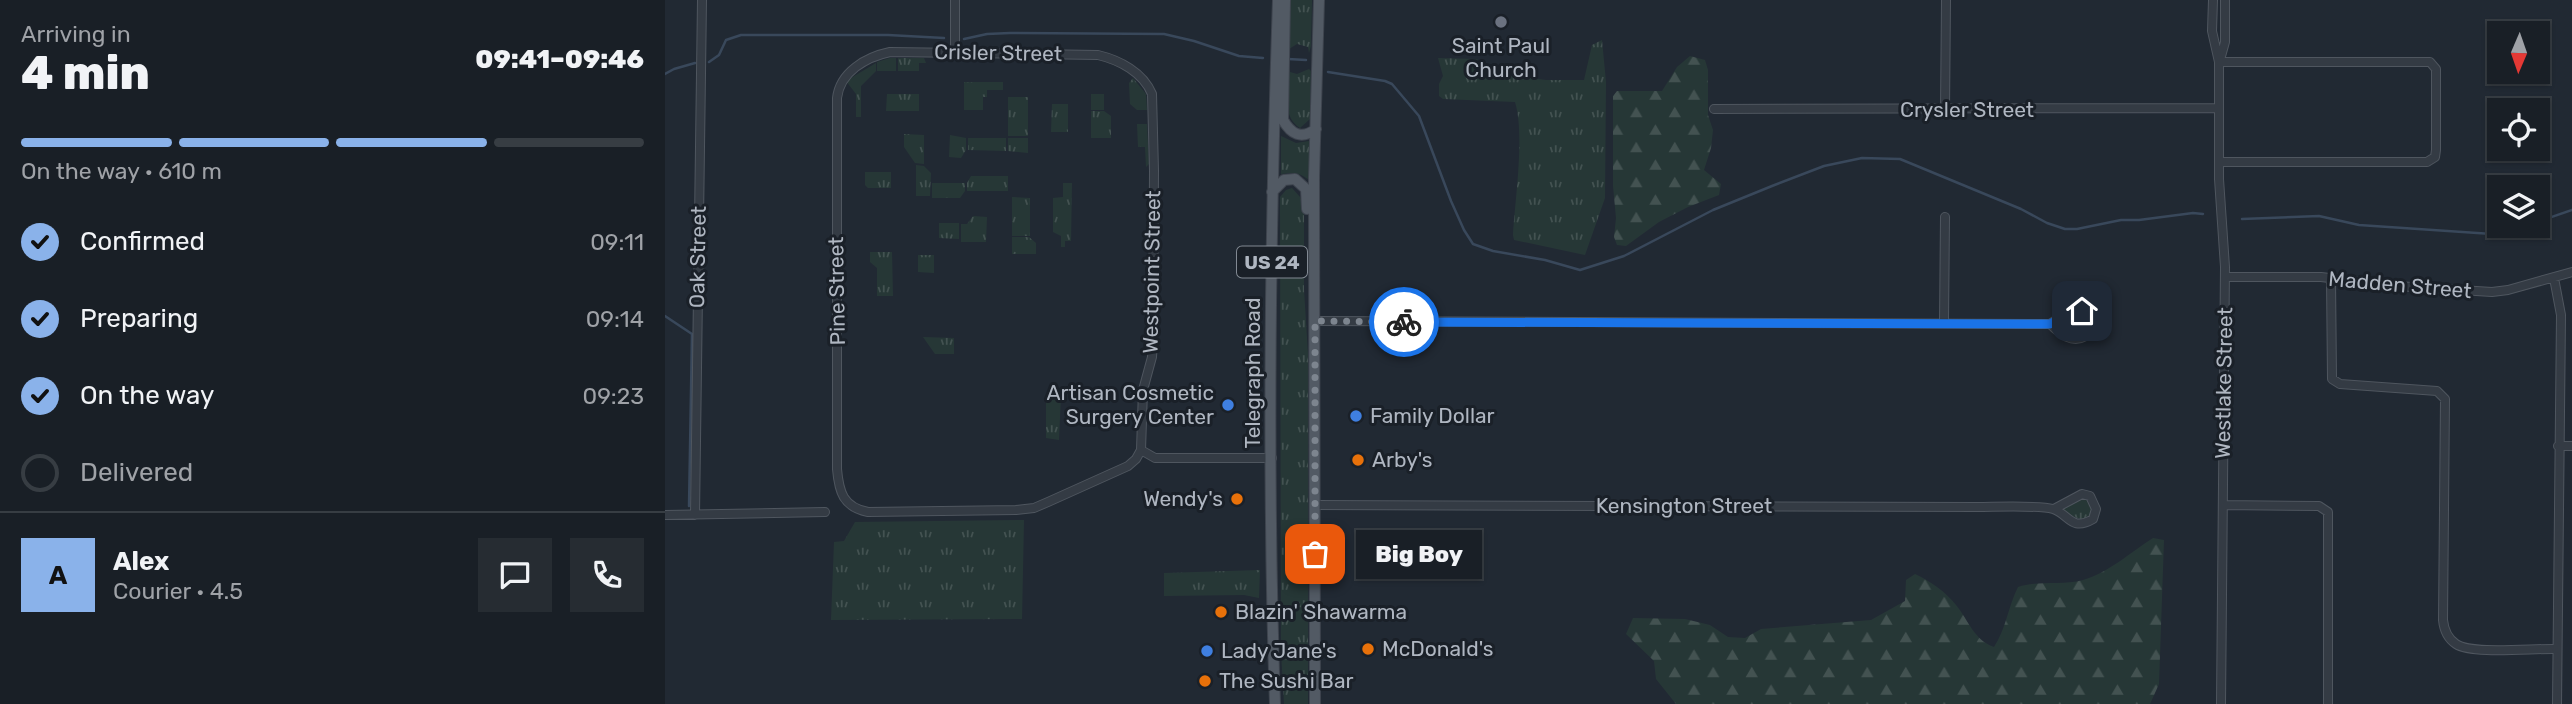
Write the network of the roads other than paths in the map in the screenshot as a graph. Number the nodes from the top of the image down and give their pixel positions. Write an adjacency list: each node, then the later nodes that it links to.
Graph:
1 (702, 0): 37 (street, Oak Street)
2 (955, 0): 9 (street)
3 (1278, 0): 18 (main road, Telegraph Road / US 24)
4 (1285, 0): 16 (main road)
5 (1319, 0): 16 (main road, US 24)
6 (1946, 0): 15 (street)
7 (2213, 0): 10 (street, Westlake Street)
8 (2225, 0): 10 (street, Westlake Street)
9 (955, 53): 11 (street, Crisler Street); 12 (street, Crisler Street)
10 (2219, 62): 13 (street, Westlake Street); 17 (street)
11 (840, 83): 30 (street, Pine Street)
12 (1151, 94): 30 (street, Westpoint Street)
13 (2219, 108): 15 (street, Crysler Street); 17 (street, Westlake Street)
14 (1714, 109): 15 (street, Crysler Street)
15 (1945, 110)
16 (1315, 129): 24 (main road, US 24)
17 (2219, 162): 21 (street, Westlake Street)
18 (1272, 192): 27 (main road); 31 (main road, Telegraph Road / US 24)
19 (1945, 217): 25 (street)
20 (2572, 272): 23 (street, Madden Street)
21 (2225, 277): 22 (street, Madden Street); 33 (street, Westlake Street)
22 (2331, 278): 23 (street, Madden Street); 38 (street)
23 (2554, 278): 28 (street)
24 (1315, 321): 25 (street); 27 (main road, US 24)
25 (1944, 323): 26 (street)
26 (2050, 324): 26 (street)
27 (1315, 342): 32 (main road, US 24)
28 (2558, 446): 29 (street); 38 (street)
29 (2572, 446)
30 (1141, 450): 31 (street)
31 (1272, 458): 39 (main road, Telegraph Road / US 24)
32 (1315, 505): 34 (street, Kensington Street); 42 (main road, US 24)
33 (2223, 505): 43 (street, Westlake Street); 44 (street)
34 (2054, 509): 34 (street, Kensington Street)
35 (825, 512): 37 (street)
36 (665, 515): 37 (street)
37 (695, 515)
38 (2557, 649): 45 (street)
39 (1274, 665): 40 (main road, Telegraph Road / US 24); 41 (main road)
40 (1275, 704)
41 (1281, 704)
42 (1315, 704)
43 (2221, 704)
44 (2328, 704)
45 (2557, 704)

